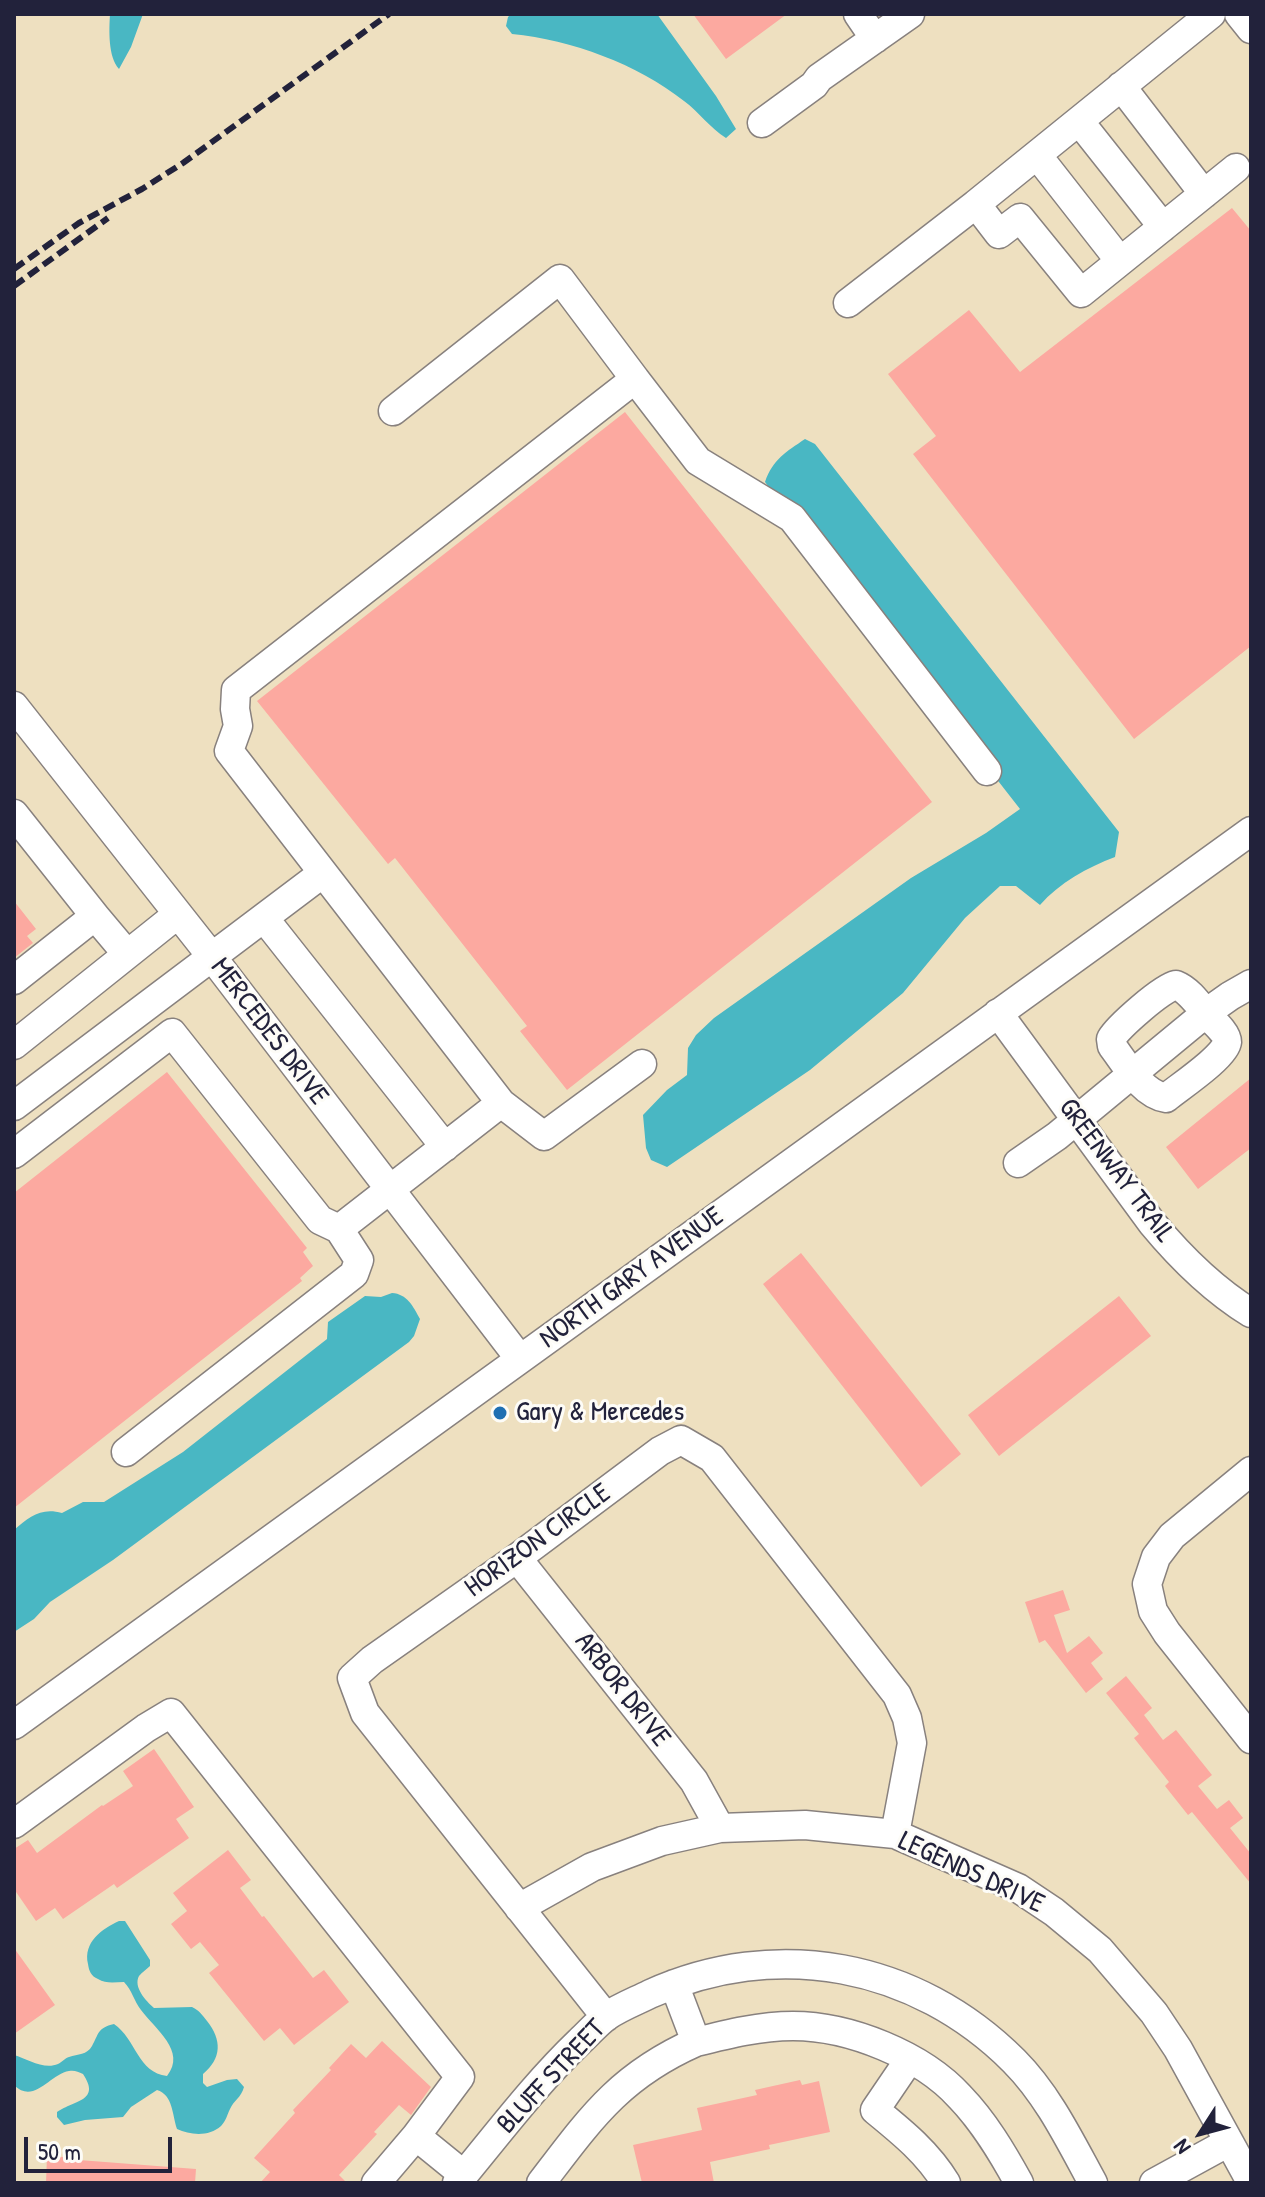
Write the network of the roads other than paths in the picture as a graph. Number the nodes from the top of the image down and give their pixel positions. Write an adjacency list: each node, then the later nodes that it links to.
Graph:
1 (858, 14): 6 (street)
2 (910, 14): 6 (street)
3 (1211, 14): 7 (street)
4 (1239, 14): 5 (street)
5 (1251, 29)
6 (875, 39): 9 (street)
7 (1121, 86): 8 (street); 12 (street)
8 (1079, 121): 10 (street); 14 (street)
9 (762, 123)
10 (1037, 155): 13 (street); 15 (street)
11 (1246, 170): 12 (street)
12 (1204, 194): 14 (street)
13 (976, 204): 15 (street); 16 (street)
14 (1163, 227): 15 (street)
15 (1120, 261)
16 (848, 303)
17 (635, 379): 18 (street); 20 (street); 23 (street)
18 (393, 411)
19 (14, 706): 24 (street, MERCEDES DRIVE)
20 (987, 771)
21 (14, 814): 25 (street)
22 (1251, 831): 31 (street, NORTH GARY AVENUE)
23 (323, 873): 26 (street); 36 (street)
24 (178, 914): 27 (street); 28 (street, MERCEDES DRIVE)
25 (95, 916): 27 (street); 29 (street)
26 (264, 918): 28 (street); 39 (street)
27 (127, 954): 33 (street)
28 (212, 957): 37 (street); 42 (street, MERCEDES DRIVE)
29 (14, 980)
30 (1251, 984): 32 (street)
31 (998, 1013): 38 (street, GREENWAY TRAIL); 45 (street, NORTH GARY AVENUE)
32 (1206, 1013): 35 (street); 35 (street); 35 (street)
33 (14, 1045)
34 (642, 1064): 36 (street)
35 (1133, 1073): 38 (street)
36 (501, 1103): 39 (street)
37 (14, 1106)
38 (1077, 1119): 41 (street); 44 (street, GREENWAY TRAIL)
39 (445, 1147): 42 (street)
40 (14, 1154): 43 (street)
41 (1018, 1163)
42 (389, 1189): 43 (street); 45 (street, MERCEDES DRIVE)
43 (339, 1229): 46 (street)
44 (1251, 1313)
45 (520, 1359): 49 (street, NORTH GARY AVENUE)
46 (126, 1452)
47 (1251, 1471): 50 (street)
48 (517, 1558): 52 (street, ARBOR DRIVE); 53 (street, HORIZON CIRCLE); 54 (street, HORIZON CIRCLE)
49 (14, 1725)
50 (1251, 1739)
51 (14, 1824): 59 (street)
52 (720, 1828): 53 (street, LEGENDS DRIVE); 54 (street, LEGENDS DRIVE)
53 (895, 1834): 60 (street, LEGENDS DRIVE)
54 (519, 1908): 56 (street, HORIZON CIRCLE)
55 (674, 1984): 56 (street, BLUFF STREET); 57 (street); 67 (street, BLUFF STREET)
56 (606, 2017): 61 (street, BLUFF STREET)
57 (696, 2042): 58 (street); 64 (street)
58 (909, 2060): 65 (street); 66 (street)
59 (416, 2136): 61 (street); 63 (street)
60 (1229, 2142): 62 (street, LEGENDS DRIVE); 68 (street)
61 (460, 2179)
62 (1251, 2182)
63 (376, 2183)
64 (541, 2183)
65 (946, 2183)
66 (1019, 2183)
67 (1093, 2183)
68 (1154, 2183)

